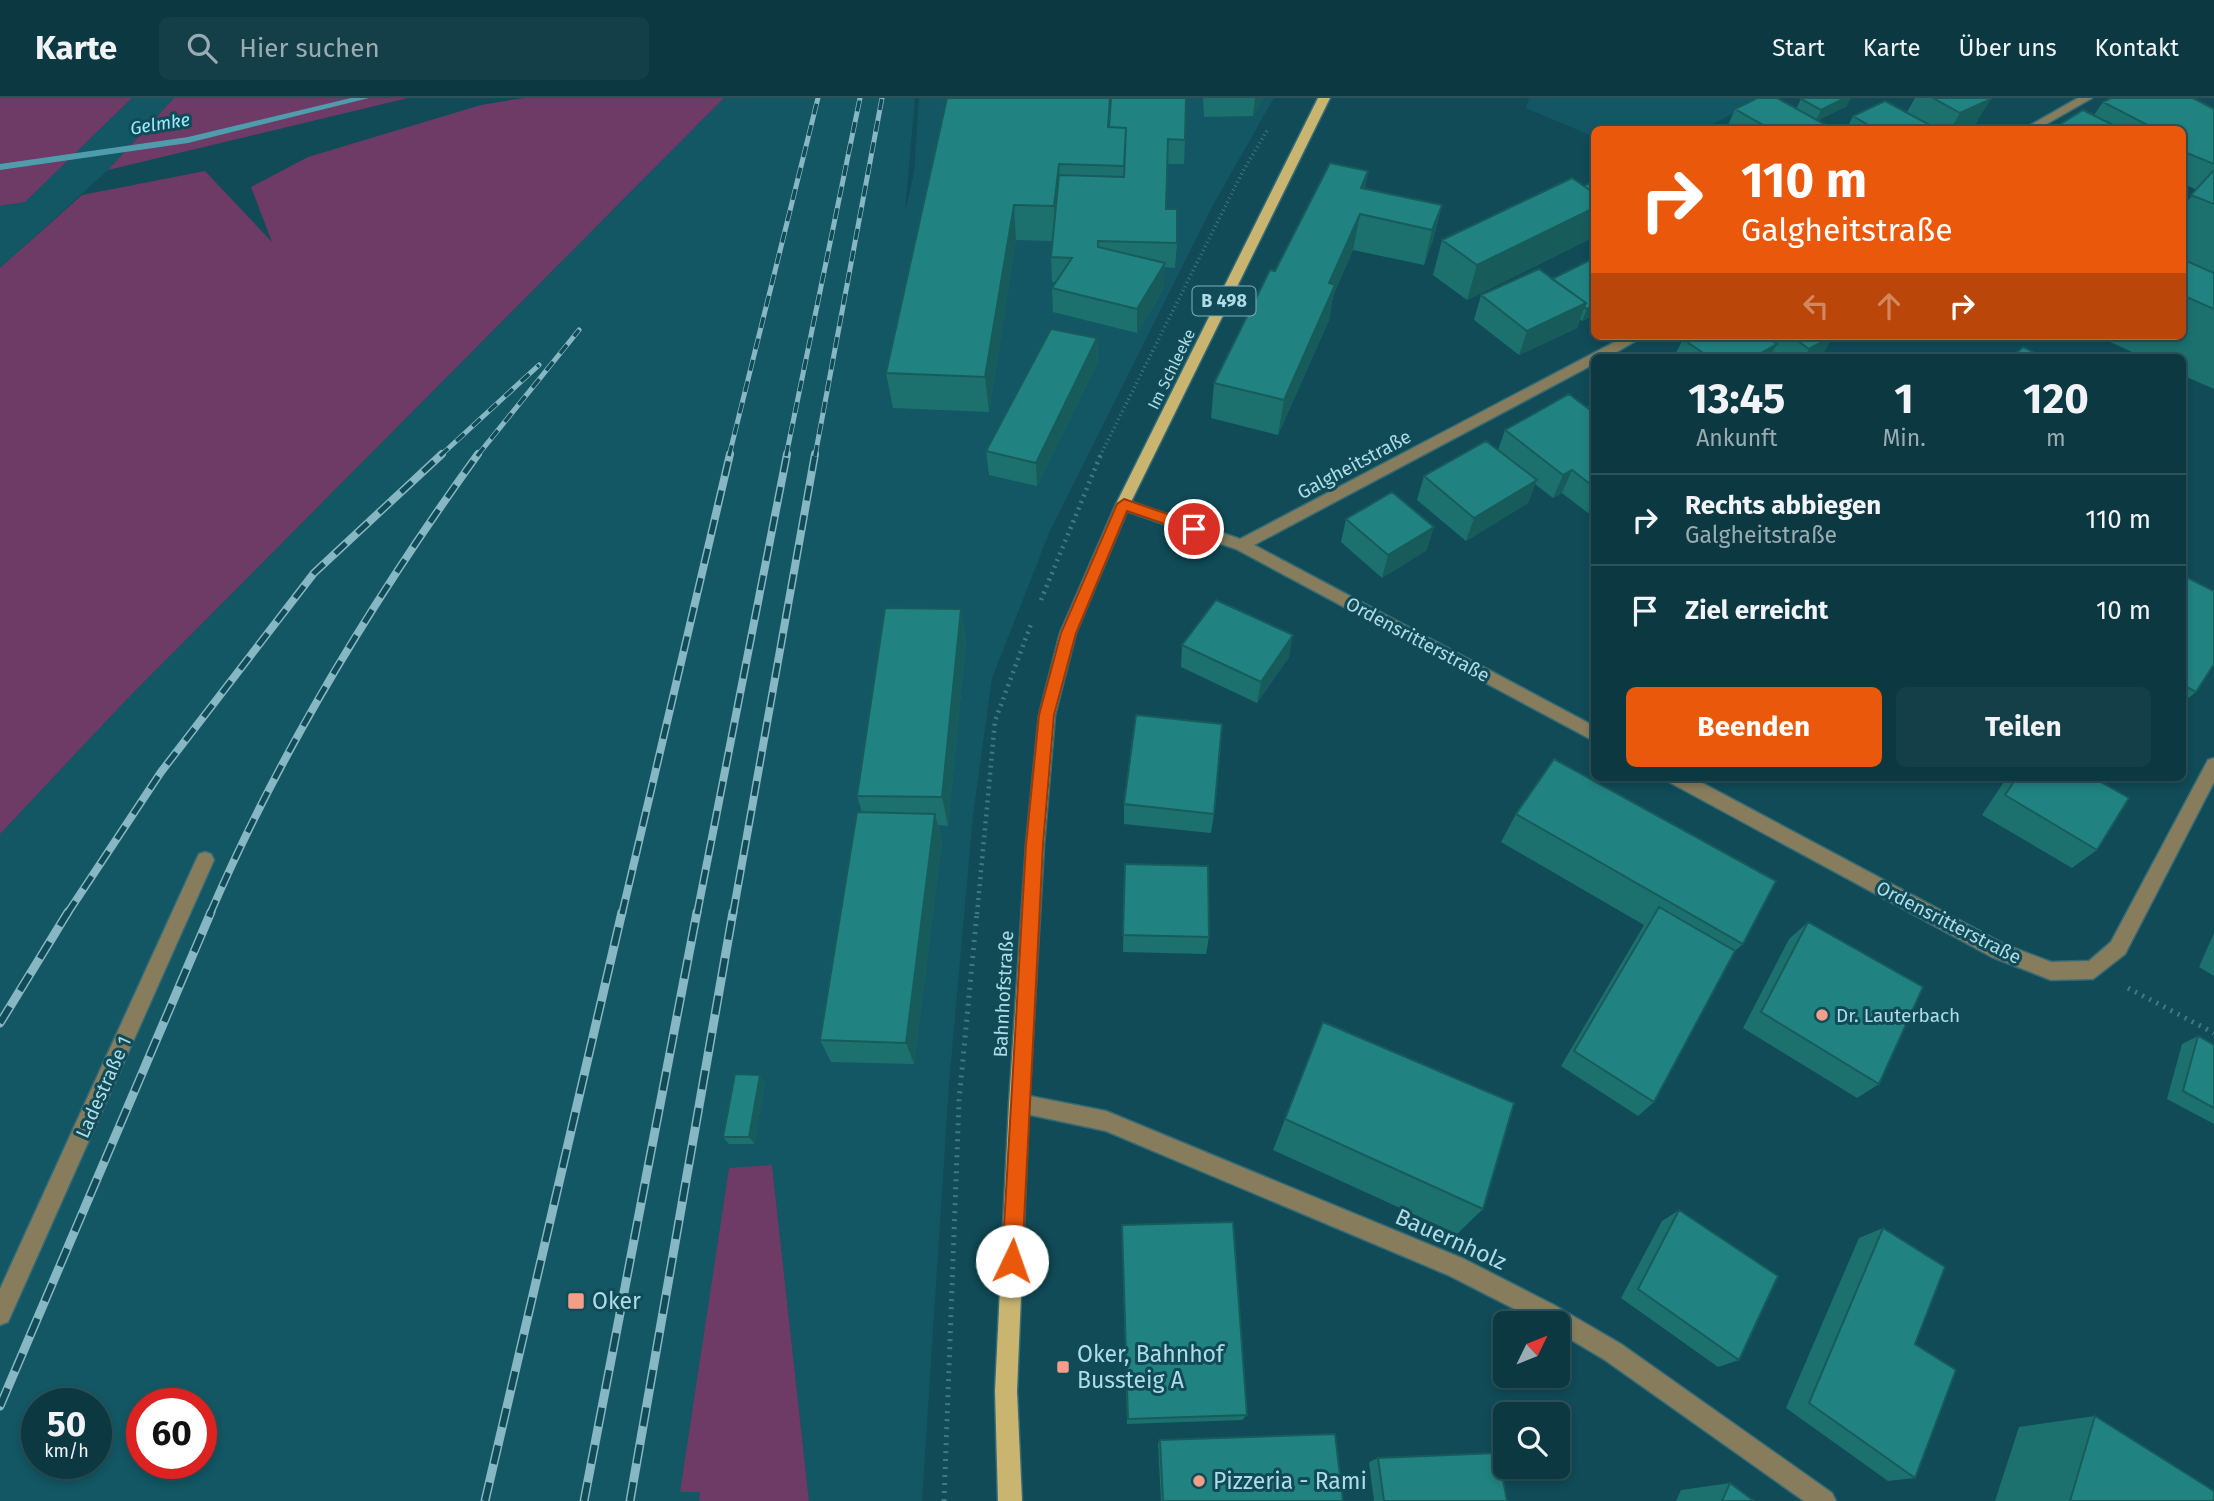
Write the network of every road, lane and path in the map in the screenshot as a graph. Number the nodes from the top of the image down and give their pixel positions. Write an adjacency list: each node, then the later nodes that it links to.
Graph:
1 (1324, 98): 8 (main road, Im Schleeke / B 498)
2 (2086, 98): 4 (street)
3 (1274, 119): 10 (path)
4 (2034, 126)
5 (1630, 340): 6 (street, Galgheitstraße)
6 (1603, 354)
7 (1591, 361): 9 (street, Galgheitstraße)
8 (1124, 504): 9 (street); 18 (main road, Bahnhofstraße / B 498)
9 (1241, 545): 12 (street, Ordensritterstraße)
10 (1039, 604)
11 (1034, 617): 20 (path)
12 (1591, 732)
13 (2214, 765): 16 (street)
14 (1682, 781): 16 (street, Ordensritterstraße)
15 (205, 860): 19 (street, Ladestraße 1)
16 (2093, 970): 17 (path)
17 (2214, 1033)
18 (1019, 1104): 21 (main road, Bahnhofstraße / B 498); 22 (street, Bauernholz)
19 (0, 1314)
20 (944, 1501)
21 (1010, 1501)
22 (1824, 1501)

